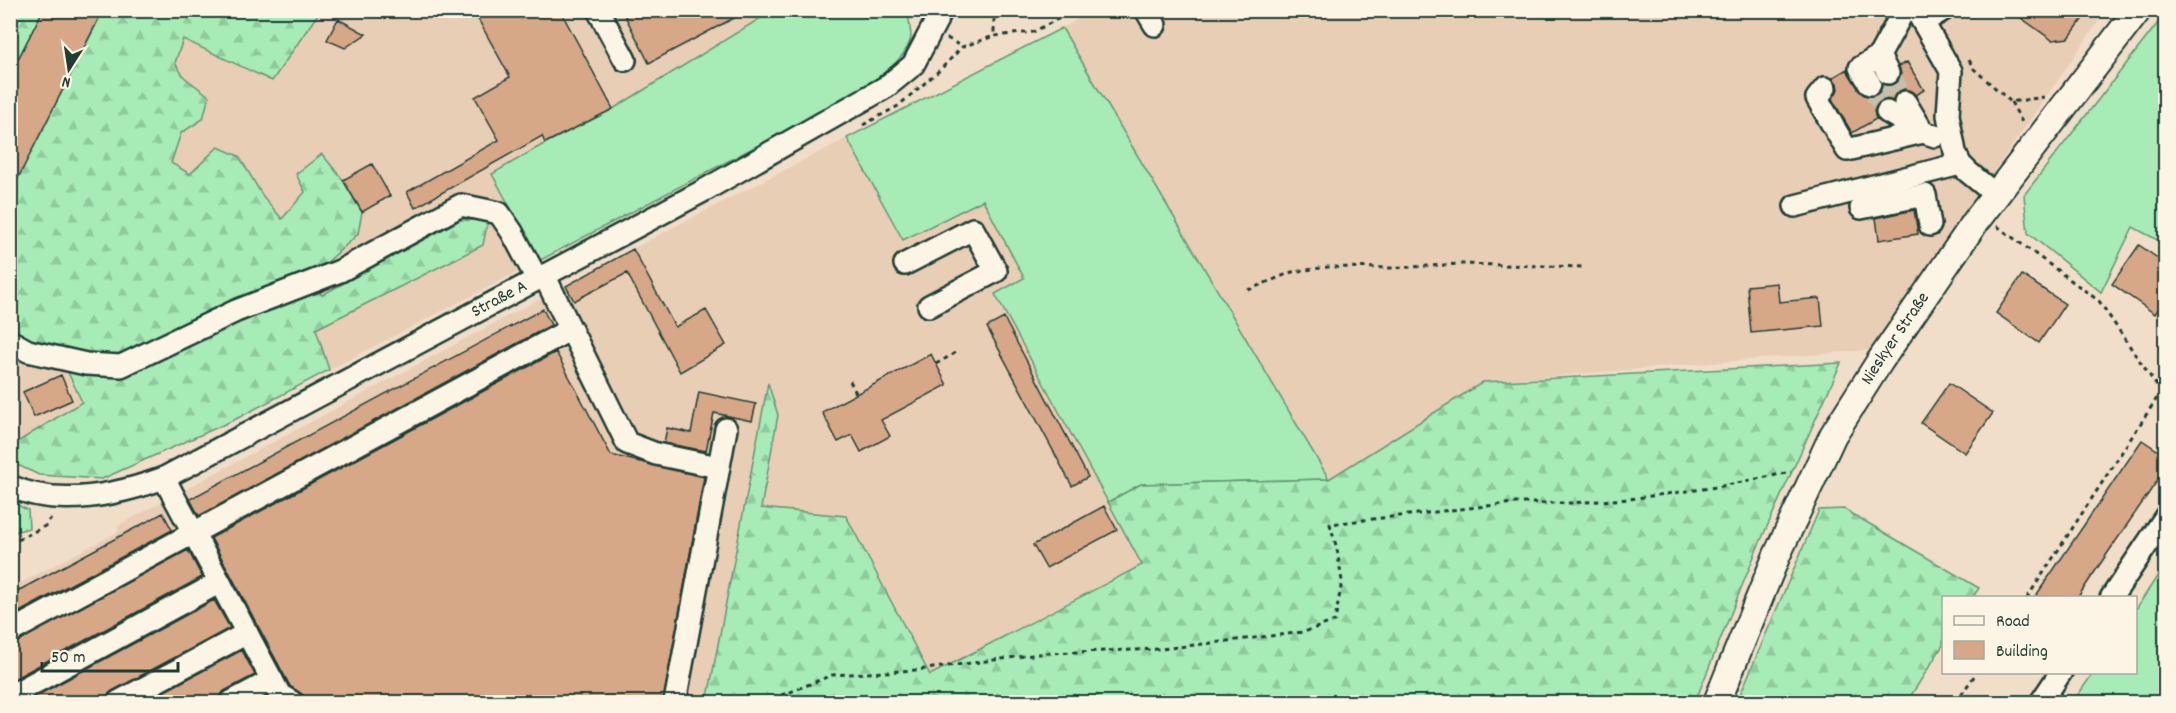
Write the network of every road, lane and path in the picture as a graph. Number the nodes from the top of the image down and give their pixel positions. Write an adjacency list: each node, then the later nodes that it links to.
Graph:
1 (598, 10): 9 (street)
2 (942, 10): 28 (street, Straße A)
3 (994, 10): 4 (path)
4 (1075, 10)
5 (1904, 10): 11 (street)
6 (1943, 10): 8 (street)
7 (2138, 10): 21 (main road, Nieskyer Straße)
8 (1919, 16): 19 (street)
9 (625, 60)
10 (1969, 60): 15 (path)
11 (1861, 74)
12 (1825, 88): 17 (street)
13 (2044, 97): 15 (path)
14 (1905, 102): 17 (street)
15 (2011, 102): 18 (path)
16 (1887, 112): 17 (street)
17 (1923, 132): 19 (street)
18 (2027, 133)
19 (1951, 141): 20 (street)
20 (1960, 164): 21 (street); 23 (street)
21 (1996, 195): 24 (main road, Nieskyer Straße)
22 (1796, 206): 23 (street)
23 (1861, 207): 25 (street)
24 (1980, 216): 36 (path); 41 (main road, Nieskyer Straße)
25 (1930, 225)
26 (905, 264): 30 (street)
27 (1585, 267): 29 (path)
28 (541, 277): 31 (street); 32 (street); 42 (street, Straße A)
29 (1248, 290)
30 (929, 306)
31 (571, 329): 40 (street); 46 (street)
32 (10, 341)
33 (955, 353): 34 (path)
34 (936, 364)
35 (849, 381): 37 (path)
36 (2162, 392): 38 (path); 49 (path)
37 (856, 393)
38 (2166, 394)
39 (726, 429): 40 (street)
40 (718, 467): 60 (street)
41 (1815, 475): 61 (path); 62 (main road, Nieskyer Straße)
42 (164, 478): 44 (street, Straße A); 46 (street)
43 (10, 486): 44 (street, Straße A)
44 (65, 497): 47 (path)
45 (2166, 516): 50 (street)
46 (194, 534): 48 (street); 51 (street)
47 (10, 544)
48 (220, 582): 52 (street); 56 (street)
49 (2028, 596)
50 (2112, 596)
51 (10, 632)
52 (247, 633): 55 (street); 57 (street)
53 (1976, 674): 63 (path)
54 (2060, 674): 64 (street)
55 (272, 680): 58 (street); 59 (street)
56 (10, 696)
57 (118, 702)
58 (231, 702)
59 (292, 702)
60 (675, 702)
61 (755, 702)
62 (1717, 702)
63 (1956, 702)
64 (2042, 702)

